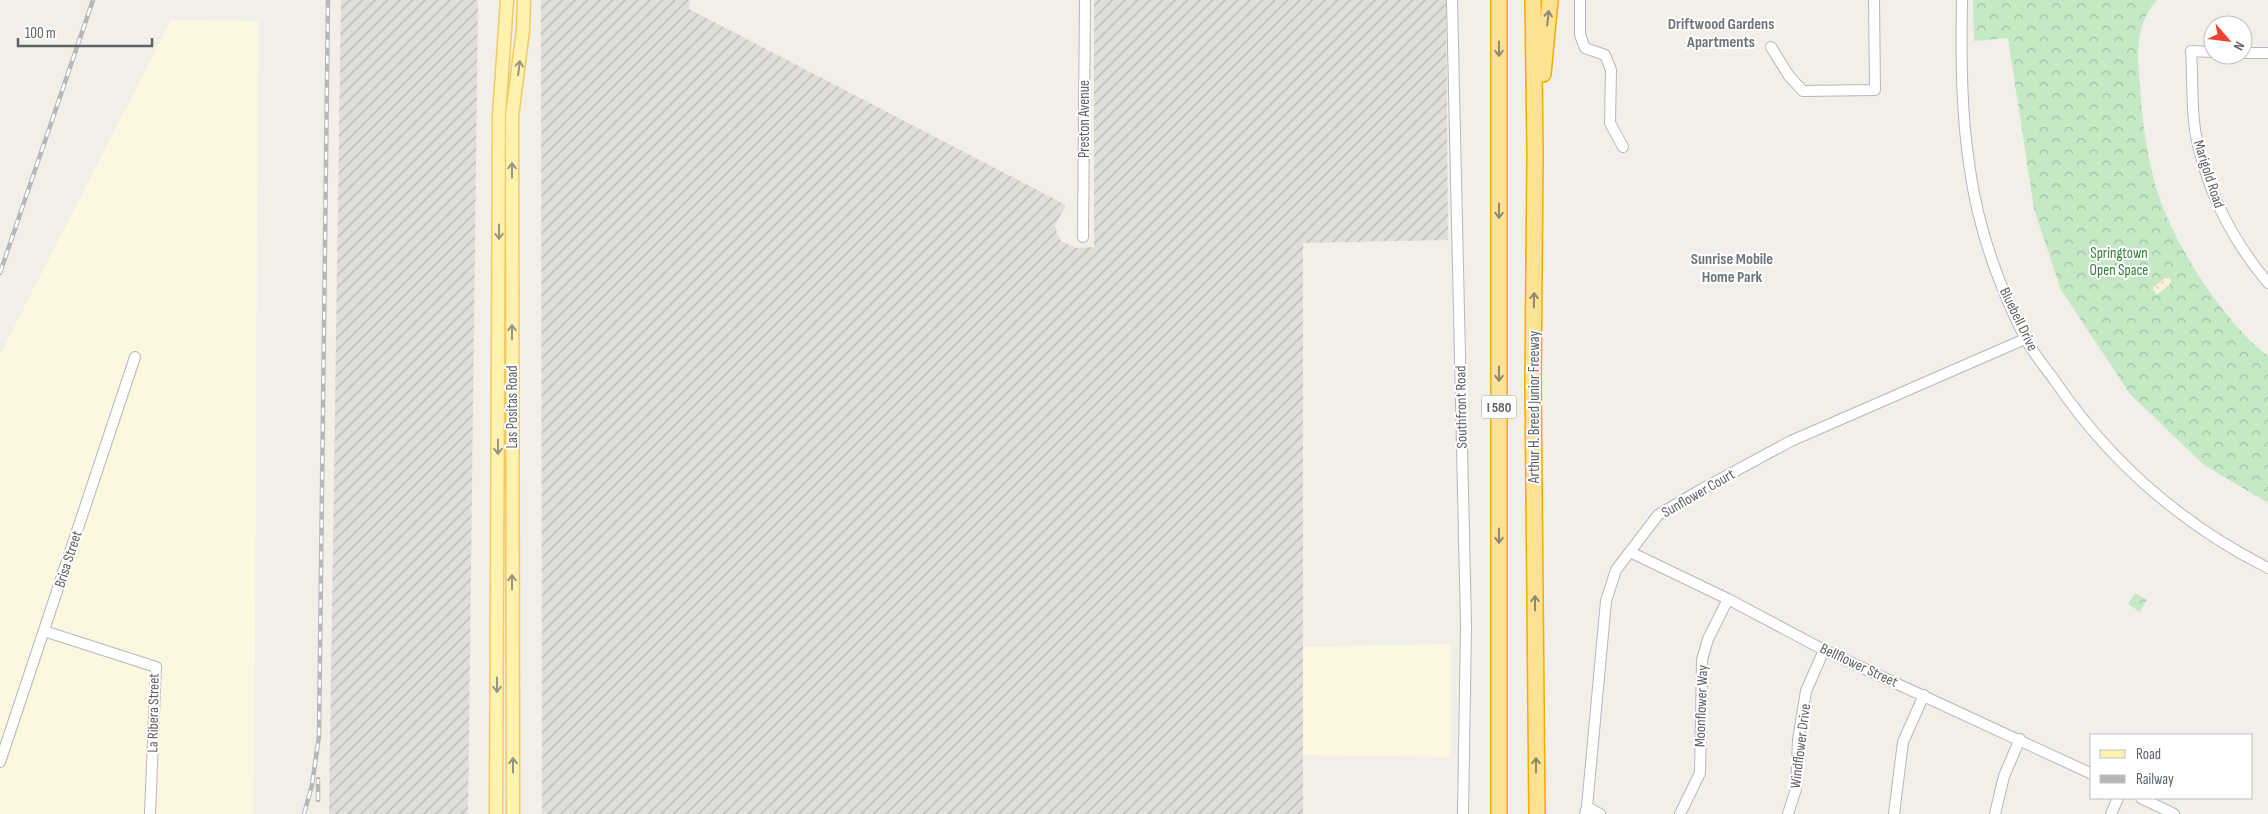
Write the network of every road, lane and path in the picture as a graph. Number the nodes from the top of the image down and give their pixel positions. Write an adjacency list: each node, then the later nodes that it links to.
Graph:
1 (507, 0): 34 (main road, Las Positas Road, one-way to 34)
2 (524, 0): 35 (main road, Las Positas Road, one-way to 2)
3 (1085, 0): 17 (street, Preston Avenue)
4 (1452, 0): 36 (street, Southfront Road)
5 (1498, 0): 37 (highway, I 580, one-way to 37)
6 (1534, 0): 16 (highway, Arthur H. Breed Junior Freeway / I 580)
7 (1550, 0): 16 (highway, one-way to 7)
8 (1580, 0): 15 (street)
9 (1874, 0): 11 (street)
10 (1962, 0): 19 (street, Bluebell Drive)
11 (1771, 47)
12 (2203, 52): 18 (street, Marigold Road)
13 (2253, 53): 14 (street)
14 (2268, 53)
15 (1624, 147)
16 (1535, 153): 38 (highway, Arthur H. Breed Junior Freeway / I 580, one-way to 16)
17 (1083, 237)
18 (2268, 283)
19 (2025, 339): 21 (street, Sunflower Court); 22 (street, Bluebell Drive)
20 (135, 357): 24 (street, Brisa Street)
21 (1630, 552): 23 (street, Bellflower Street); 32 (street, Sunflower Court)
22 (2268, 568)
23 (1728, 599): 25 (street, Bellflower Street); 40 (street, Moonflower Way)
24 (44, 631): 28 (street, Brisa Street); 33 (street, La Ribera Street)
25 (1824, 650): 26 (street, Bellflower Street); 41 (street, Windflower Drive)
26 (1924, 695): 27 (street, Bellflower Street); 42 (street)
27 (2020, 739): 29 (street, Bellflower Street); 43 (street)
28 (0, 762)
29 (2090, 773)
30 (2118, 799): 44 (street)
31 (2143, 799): 45 (street)
32 (1586, 811): 39 (street)
33 (150, 814)
34 (496, 814)
35 (513, 814)
36 (1463, 814)
37 (1499, 814)
38 (1537, 814)
39 (1600, 814)
40 (1680, 814)
41 (1788, 814)
42 (1894, 814)
43 (1995, 814)
44 (2111, 814)
45 (2174, 814)

